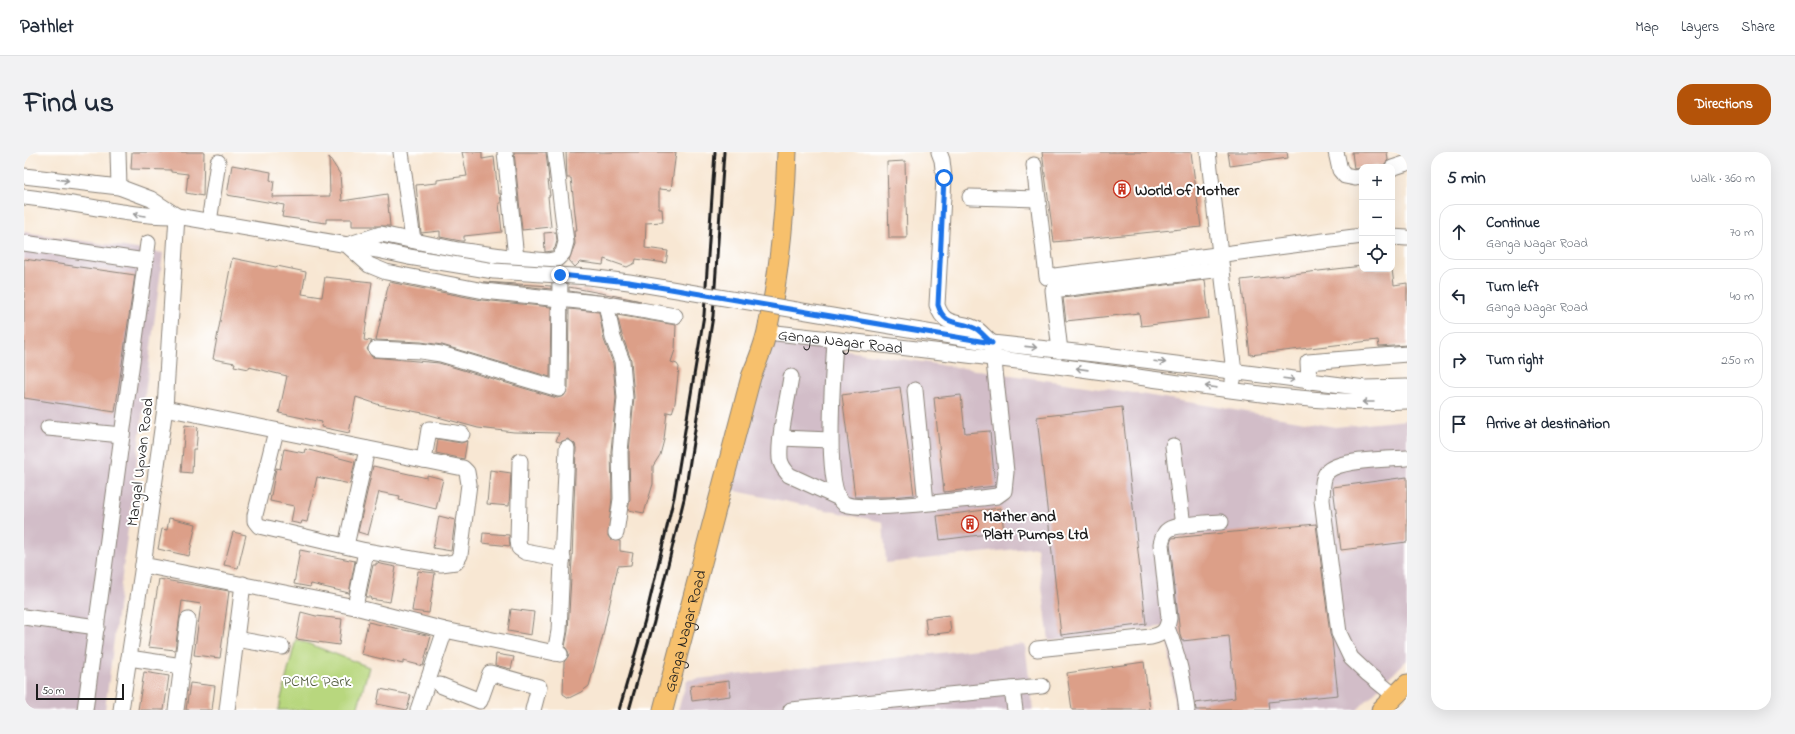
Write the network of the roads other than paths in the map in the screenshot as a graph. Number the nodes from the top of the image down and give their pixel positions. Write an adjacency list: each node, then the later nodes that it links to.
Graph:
1 (118, 152): 13 (street)
2 (401, 152): 22 (street)
3 (505, 152): 27 (street)
4 (555, 152): 27 (street)
5 (787, 152): 34 (main road)
6 (939, 152): 36 (street)
7 (1208, 152): 26 (street)
8 (1336, 152): 12 (street)
9 (218, 162): 18 (street)
10 (1034, 166): 16 (street)
11 (24, 176): 13 (street, one-way to 13)
12 (1359, 177)
13 (119, 187): 17 (street)
14 (24, 197): 17 (street, one-way to 14)
15 (970, 197): 16 (street)
16 (1038, 199): 26 (street)
17 (177, 216): 18 (street); 48 (street, Mangal Upvan Road)
18 (209, 222): 25 (street)
19 (1359, 236): 26 (street)
20 (1395, 237): 21 (street)
21 (1407, 238)
22 (412, 240): 25 (street); 27 (street)
23 (148, 243): 28 (street)
24 (24, 244): 28 (street)
25 (347, 245): 30 (street, bridge); 31 (street)
26 (1220, 254): 29 (street)
27 (516, 258)
28 (145, 261): 52 (street)
29 (1222, 269): 38 (street); 41 (street)
30 (560, 275): 31 (street); 36 (street, bridge)
31 (560, 299): 32 (street); 37 (street)
32 (606, 304): 33 (street); 65 (street)
33 (675, 316)
34 (767, 332): 35 (street, Ganga Nagar Road); 93 (main road, Ganga Nagar Road)
35 (835, 340): 40 (street, Ganga Nagar Road); 54 (street)
36 (992, 343): 38 (street, one-way to 38); 40 (street)
37 (376, 349)
38 (1060, 350): 41 (street, one-way to 41)
39 (1407, 354): 43 (street)
40 (994, 358): 46 (street, Ganga Nagar Road, one-way to 40); 62 (street)
41 (1234, 372): 43 (street, one-way to 43); 46 (street)
42 (791, 376): 53 (street)
43 (1309, 382): 44 (street)
44 (1407, 387)
45 (915, 390): 62 (street)
46 (1233, 390): 47 (street, Ganga Nagar Road, one-way to 46)
47 (1407, 401)
48 (165, 408): 50 (street); 69 (street, Mangal Upvan Road)
49 (48, 428): 52 (street)
50 (276, 431): 57 (street); 66 (street)
51 (462, 434): 59 (street)
52 (122, 435): 74 (street)
53 (781, 438): 54 (street); 61 (street)
54 (830, 440): 61 (street)
55 (1173, 446): 64 (street)
56 (567, 448): 68 (street)
57 (367, 449): 59 (street); 66 (street)
58 (1407, 458): 85 (street)
59 (424, 460): 67 (street)
60 (520, 461): 68 (street)
61 (839, 498): 62 (street)
62 (926, 503)
63 (1221, 522): 64 (street)
64 (1183, 526): 75 (street)
65 (616, 533)
66 (346, 546): 67 (street)
67 (366, 550): 71 (street)
68 (563, 559): 76 (street)
69 (143, 565): 70 (street); 80 (street, Mangal Upvan Road)
70 (243, 584): 71 (street); 77 (street)
71 (354, 607): 76 (street)
72 (24, 617): 74 (street)
73 (188, 620): 81 (street)
74 (97, 627): 87 (street)
75 (1167, 628): 79 (street); 96 (street)
76 (446, 630): 91 (street)
77 (236, 639): 78 (street); 90 (street)
78 (282, 647)
79 (1038, 648)
80 (129, 658): 81 (street); 88 (street, Mangal Upvan Road)
81 (182, 666): 89 (street)
82 (440, 685): 92 (street)
83 (1042, 686): 84 (street)
84 (1012, 689): 86 (street); 95 (street)
85 (1401, 690): 97 (main road)
86 (874, 706): 94 (street)
87 (85, 710)
88 (121, 710)
89 (176, 710)
90 (227, 710)
91 (418, 710)
92 (533, 710)
93 (663, 710)
94 (791, 710)
95 (1015, 710)
96 (1187, 710)
97 (1381, 710)

